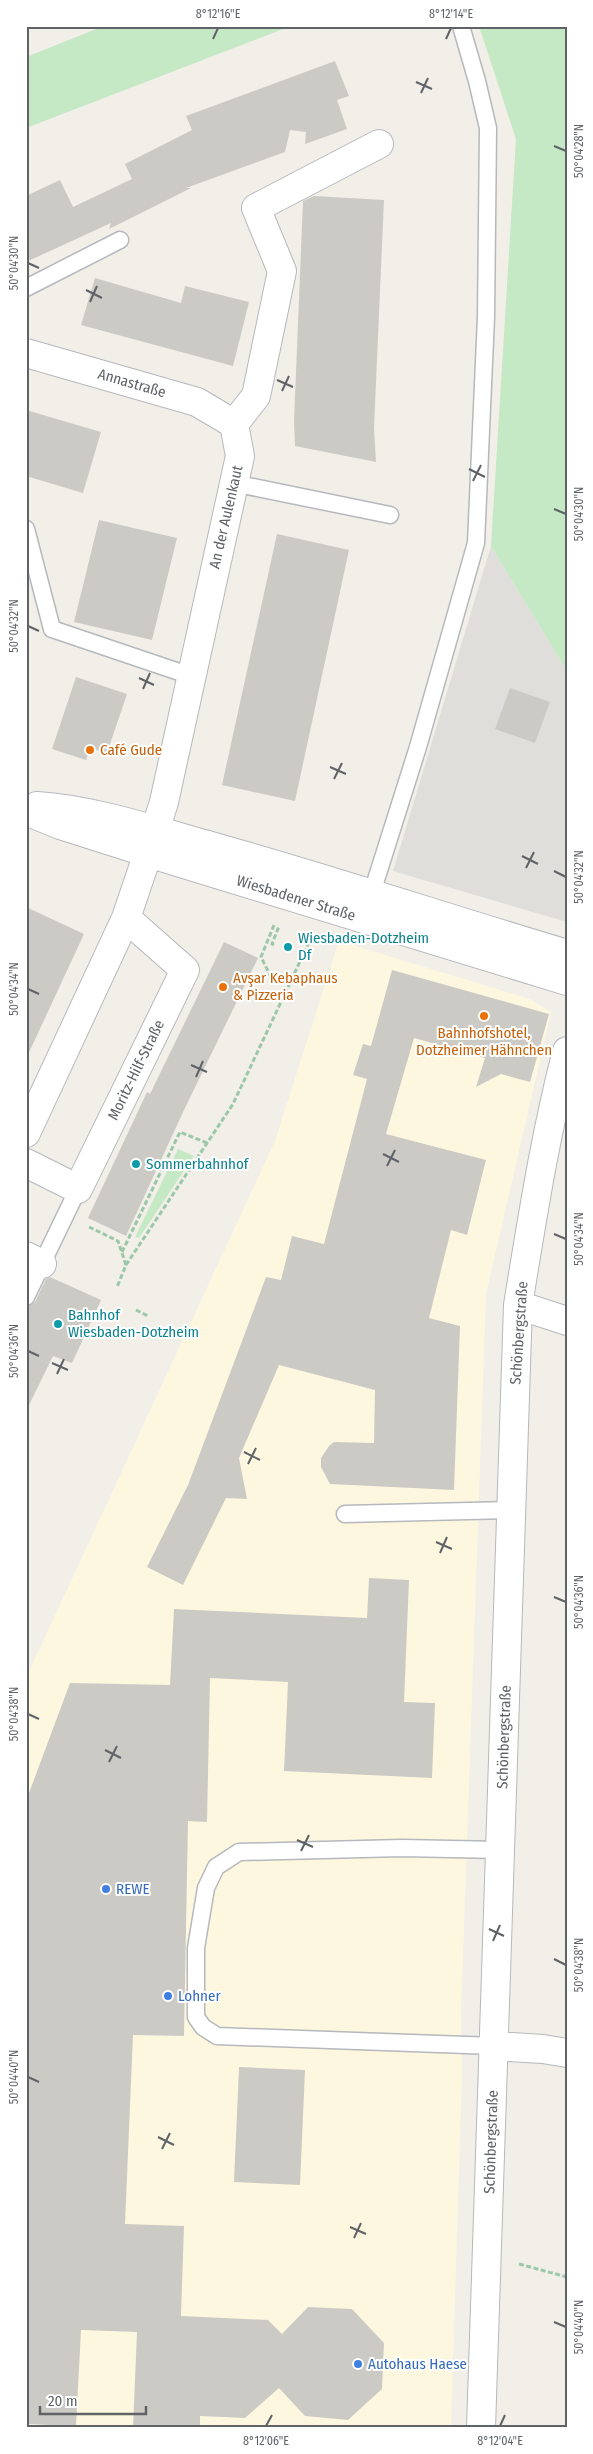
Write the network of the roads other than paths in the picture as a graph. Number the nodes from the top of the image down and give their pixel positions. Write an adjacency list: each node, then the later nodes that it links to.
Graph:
1 (461, 26): 14 (lane)
2 (379, 144): 6 (street)
3 (120, 240): 4 (lane)
4 (26, 288)
5 (26, 353): 6 (street, Annastraße)
6 (234, 424): 7 (street, An der Aulenkaut)
7 (233, 483): 8 (lane); 10 (street, An der Aulenkaut)
8 (390, 515)
9 (26, 529): 10 (lane)
10 (191, 676): 13 (street, An der Aulenkaut)
11 (26, 805): 13 (street, Wiesbadener Straße)
12 (26, 811): 13 (street, Wiesbadener Straße)
13 (152, 842): 14 (street, Wiesbadener Straße); 15 (street)
14 (368, 906): 16 (street, Wiesbadener Straße); 17 (street, Wiesbadener Straße)
15 (126, 918): 19 (street); 21 (street, Moritz-Hilf-Straße)
16 (567, 954)
17 (567, 981)
18 (567, 1051): 24 (street, Schönbergstraße)
19 (26, 1133)
20 (26, 1163): 21 (street)
21 (78, 1189): 22 (lane)
22 (34, 1260): 23 (lane)
23 (26, 1297)
24 (518, 1306): 25 (street); 26 (street, Schönbergstraße)
25 (567, 1321)
26 (512, 1510): 27 (lane); 28 (street, Schönbergstraße)
27 (345, 1514)
28 (500, 1850): 29 (street, Schönbergstraße); 29 (lane)
29 (494, 2046): 30 (street); 31 (street, Schönbergstraße)
30 (567, 2053)
31 (481, 2428)

